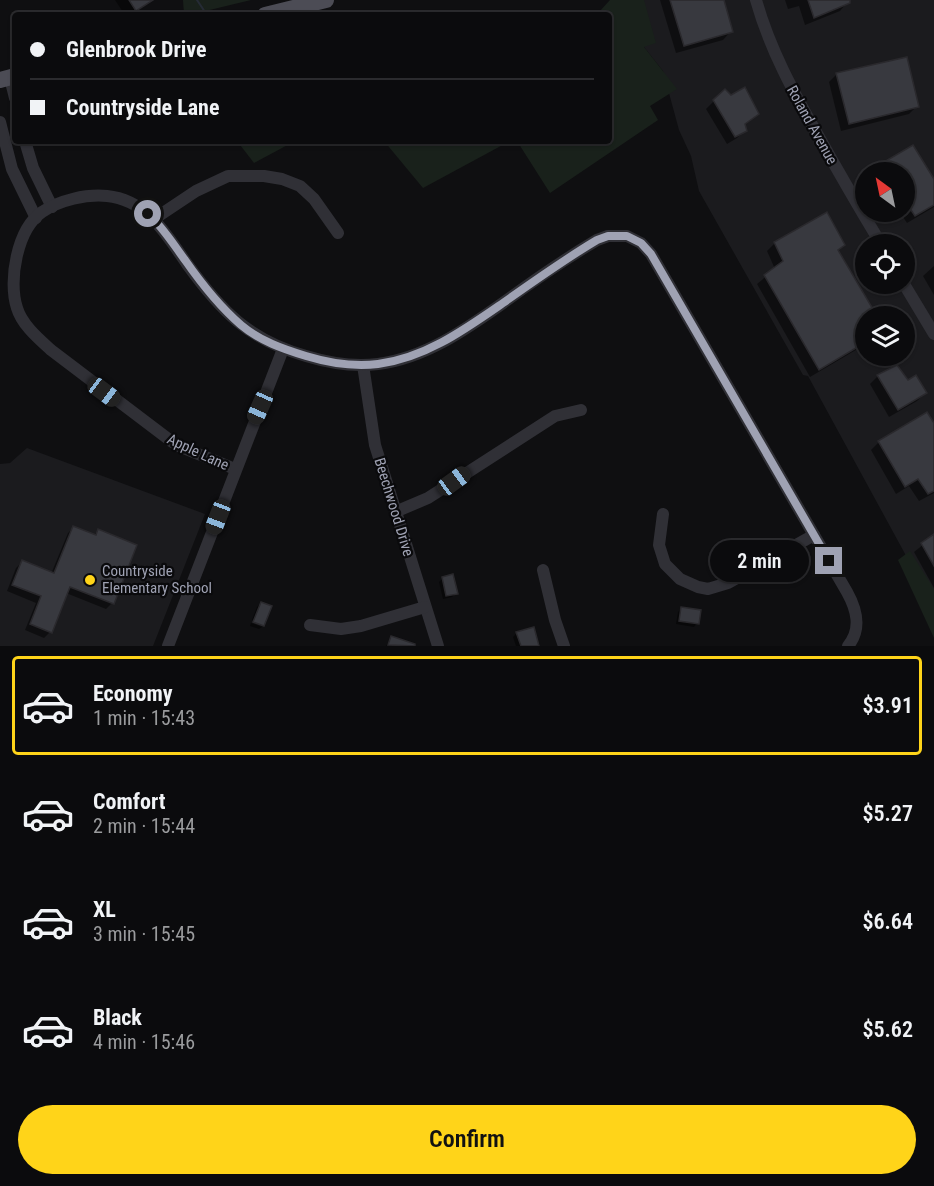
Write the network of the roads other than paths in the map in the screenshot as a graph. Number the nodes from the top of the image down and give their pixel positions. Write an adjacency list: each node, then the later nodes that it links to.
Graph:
1 (326, 0): 3 (main road)
2 (756, 0): 10 (street, Roland Avenue)
3 (277, 12)
4 (0, 122): 7 (street)
5 (26, 144): 6 (street)
6 (52, 207): 7 (street); 8 (street)
7 (36, 218): 16 (street, Apple Lane)
8 (154, 219): 9 (street); 13 (street)
9 (338, 233)
10 (875, 234)
11 (910, 294): 12 (street)
12 (934, 334)
13 (283, 349): 14 (street); 16 (street)
14 (363, 365): 17 (street, Beechwood Drive); 19 (street)
15 (581, 411): 17 (street)
16 (236, 469): 23 (street)
17 (395, 512): 21 (street, Beechwood Drive)
18 (663, 514): 19 (street)
19 (814, 535): 26 (street)
20 (543, 570): 25 (street)
21 (425, 607): 22 (street); 24 (street, Beechwood Drive)
22 (310, 625)
23 (168, 646)
24 (438, 646)
25 (564, 646)
26 (848, 646)

